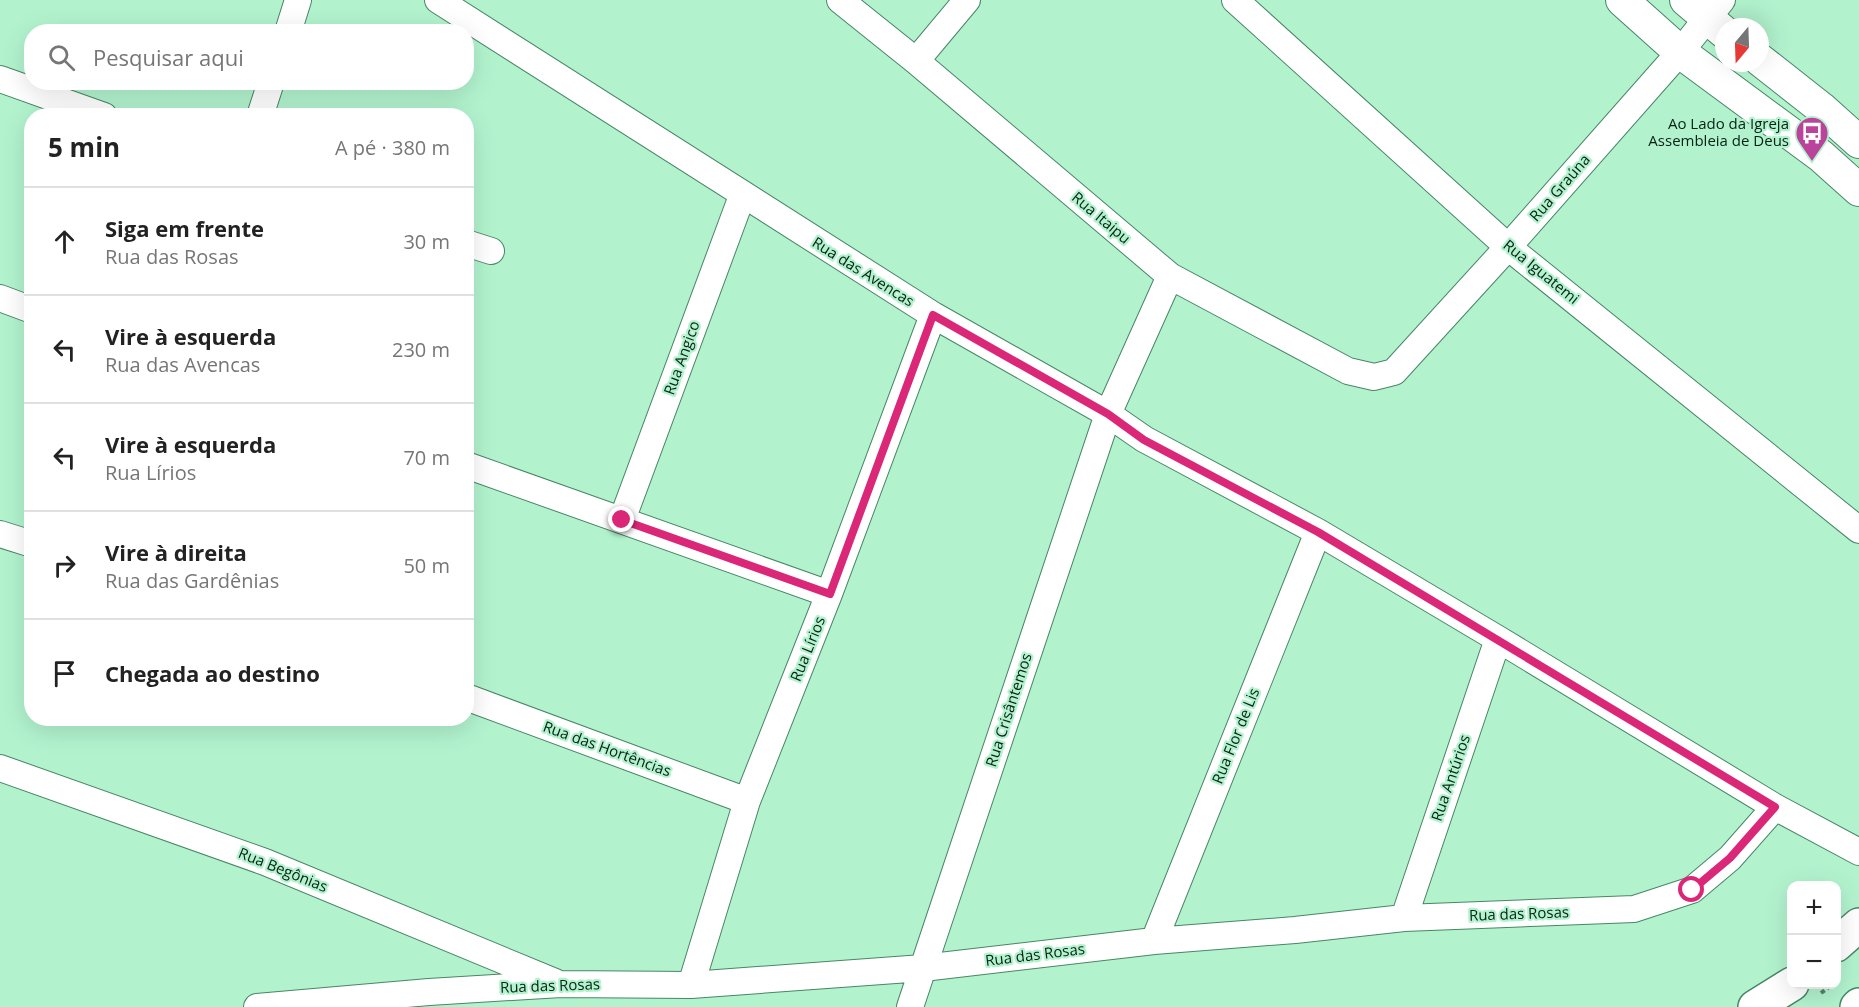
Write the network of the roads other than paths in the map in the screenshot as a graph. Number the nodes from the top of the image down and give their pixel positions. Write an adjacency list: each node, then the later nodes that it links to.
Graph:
1 (298, 0): 8 (street)
2 (438, 0): 20 (street, Rua das Avencas)
3 (840, 0): 10 (street, Rua Itaipu)
4 (967, 0): 10 (street)
5 (1235, 0): 22 (street, Rua Iguatemi)
6 (1622, 0): 9 (street)
7 (1710, 12): 9 (street, Rua Graúna)
8 (290, 24)
9 (1680, 52): 19 (street); 22 (street, Rua Graúna)
10 (916, 61): 24 (street, Rua Itaipu)
11 (1769, 67): 18 (street)
12 (0, 79): 13 (street)
13 (24, 88)
14 (31, 90): 16 (street)
15 (268, 90): 17 (street)
16 (82, 108)
17 (263, 108)
18 (1859, 142)
19 (1859, 190)
20 (742, 196): 27 (street, Rua das Avencas); 31 (street, Rua Angico)
21 (474, 246): 23 (street)
22 (1508, 247): 28 (street, Rua Graúna); 32 (street, Rua Iguatemi)
23 (491, 251)
24 (1170, 276): 28 (street, Rua Itaipu); 29 (street, Rua Crisântemos)
25 (0, 298): 26 (street)
26 (24, 307)
27 (933, 315): 29 (street, Rua das Avencas); 36 (street, Rua Lírios)
28 (1394, 372)
29 (1108, 414): 33 (street, Rua das Avencas); 47 (street, Rua Crisântemos)
30 (474, 468): 31 (street)
31 (622, 520): 36 (street)
32 (1859, 530)
33 (1318, 532): 37 (street, Rua das Avencas); 45 (street, Rua Flor de Lis)
34 (0, 534): 35 (street)
35 (24, 542)
36 (830, 594): 40 (street, Rua Lírios)
37 (1498, 639): 41 (street, Rua das Avencas); 43 (street, Rua Antúrios)
38 (474, 700): 40 (street, Rua das Hortências)
39 (0, 768): 48 (street, Rua Begônias)
40 (747, 801): 49 (street, Rua Lírios)
41 (1775, 807): 42 (street, Rua das Avencas); 43 (street, Rua das Rosas)
42 (1859, 852)
43 (1404, 918): 45 (street, Rua das Rosas)
44 (1859, 925): 46 (main road)
45 (1154, 941): 47 (street, Rua das Rosas)
46 (1841, 941)
47 (923, 968): 49 (street, Rua das Rosas); 52 (street, Rua Crisântemos)
48 (561, 984): 49 (street, Rua das Rosas); 51 (street, Rua das Rosas)
49 (691, 985)
50 (1787, 987): 53 (main road)
51 (256, 1007)
52 (910, 1007)
53 (1755, 1007)

